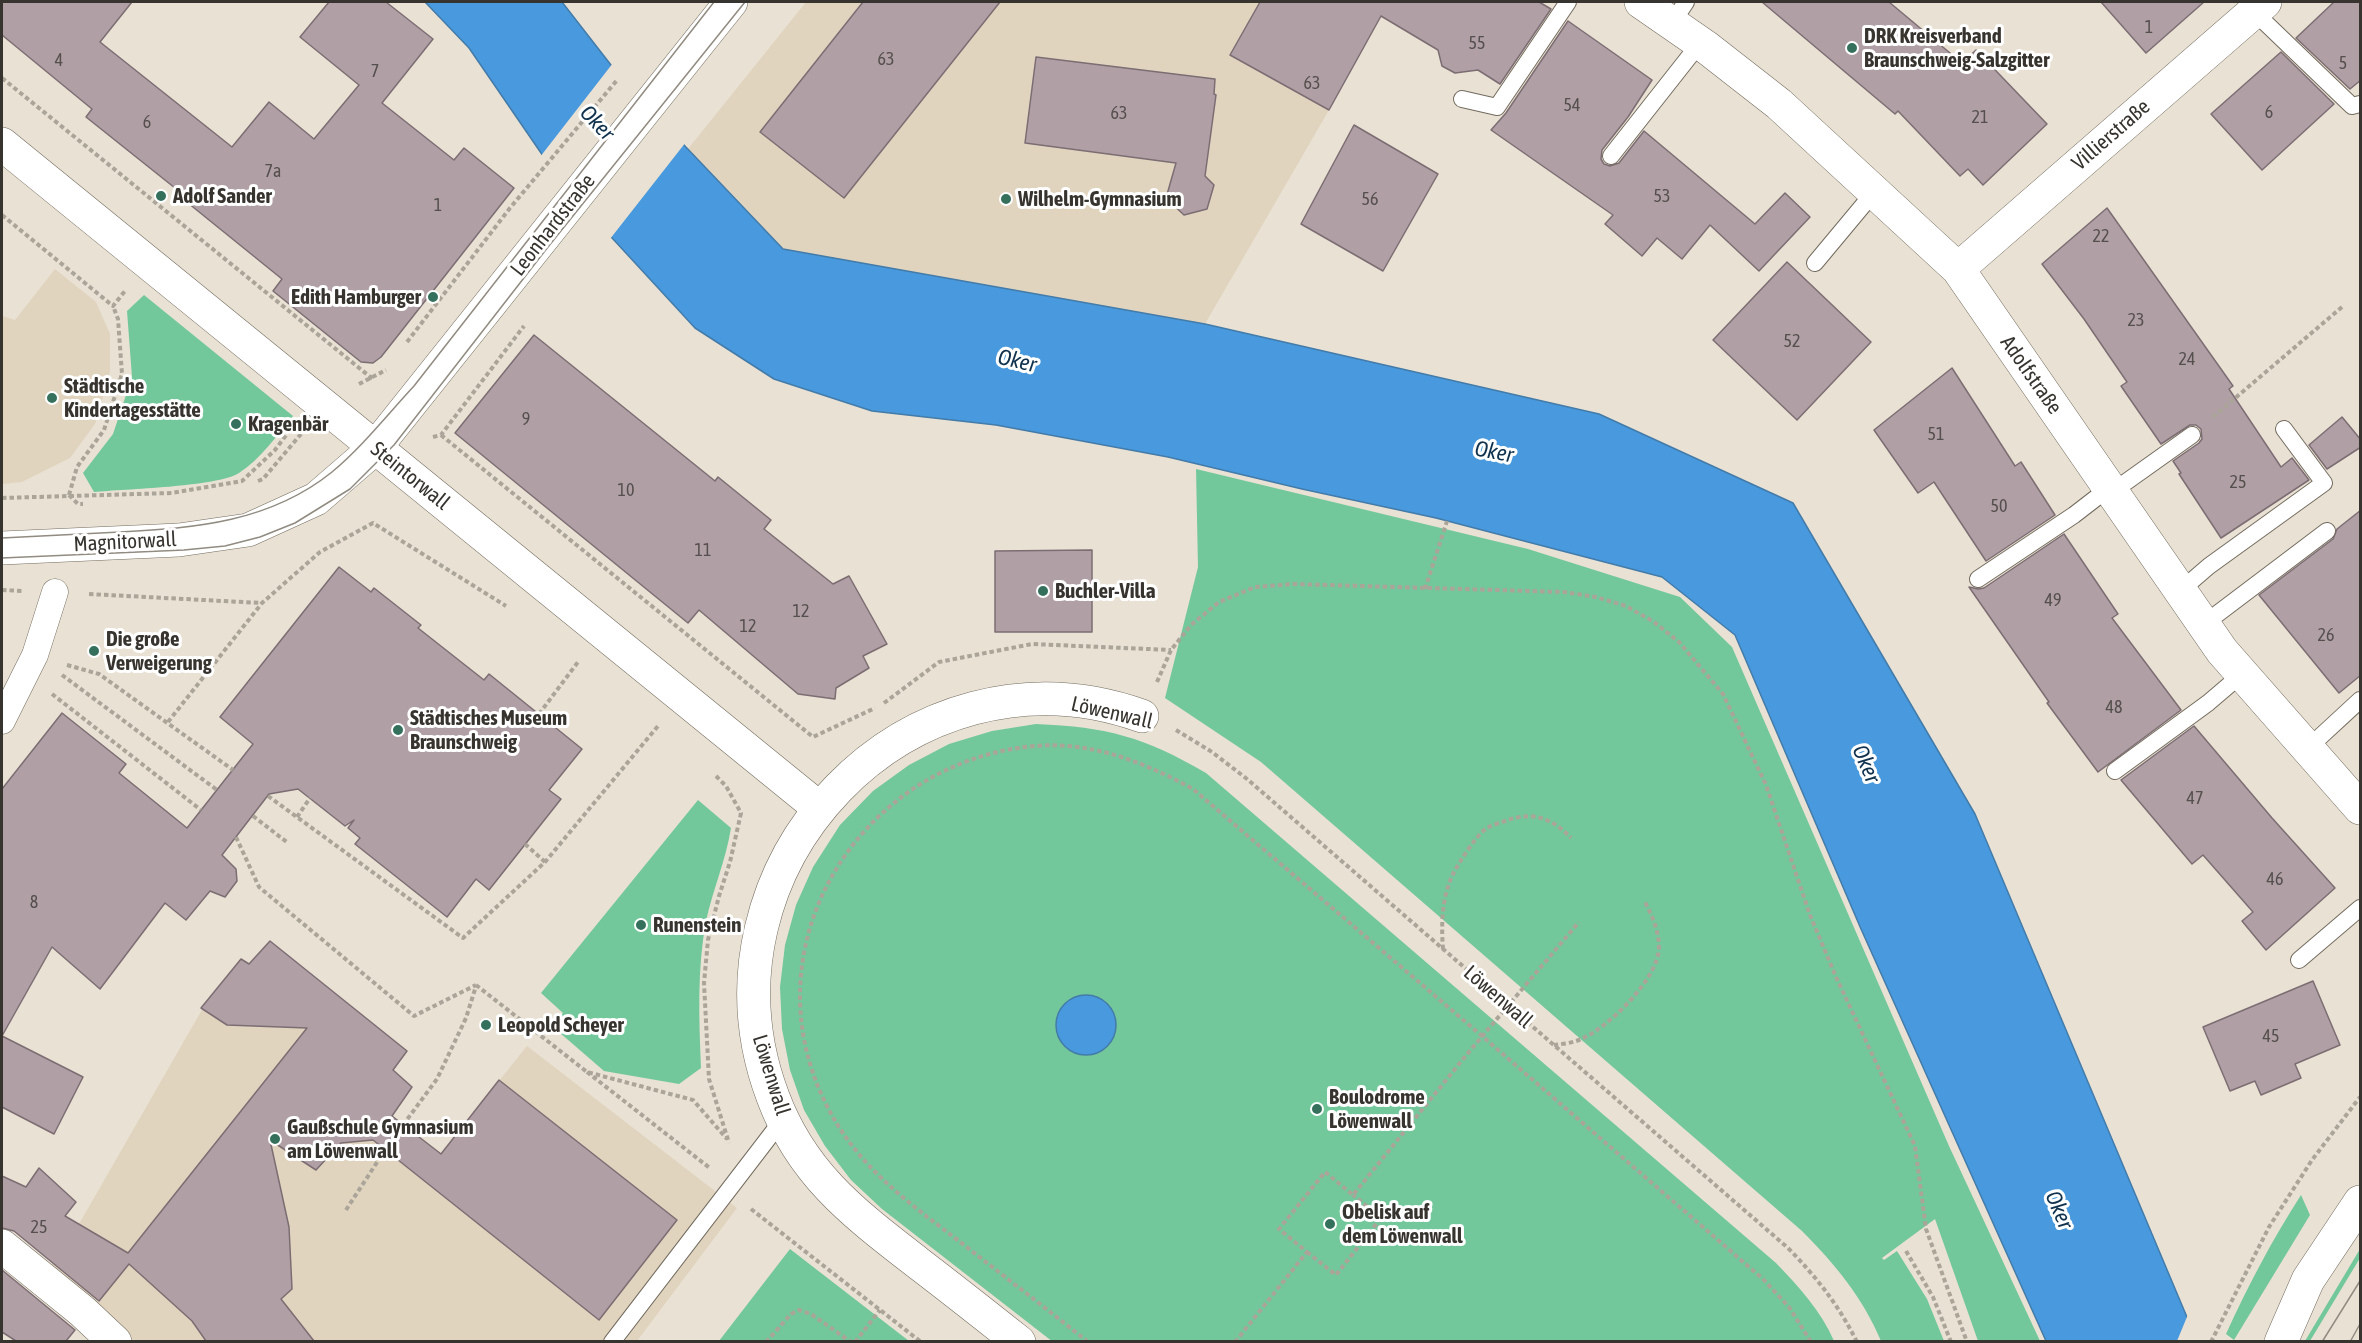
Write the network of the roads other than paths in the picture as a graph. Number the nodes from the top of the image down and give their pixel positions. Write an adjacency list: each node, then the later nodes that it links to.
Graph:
1 (731, 2): 16 (street, Leonhardstraße)
2 (1568, 2): 7 (lane)
3 (1641, 2): 5 (street, Adolfstraße)
4 (2254, 5): 8 (lane); 13 (street, Villierstraße)
5 (1679, 12): 6 (street, Adolfstraße)
6 (1700, 43): 10 (lane); 11 (street, Adolfstraße)
7 (1462, 99)
8 (2361, 104)
9 (2, 144): 16 (street, Steintorwall)
10 (1611, 156)
11 (1875, 191): 12 (lane); 13 (street, Adolfstraße)
12 (1815, 263)
13 (1958, 269): 17 (street, Adolfstraße)
14 (2284, 429): 22 (lane)
15 (2192, 435): 17 (lane)
16 (375, 448): 18 (street, Leonhardstraße); 31 (street, Steintorwall)
17 (2110, 490): 21 (lane); 22 (street, Adolfstraße)
18 (248, 530): 20 (street, Magnitorwall)
19 (2327, 531): 24 (lane)
20 (2, 548)
21 (1978, 579)
22 (2180, 591): 24 (street, Adolfstraße)
23 (55, 592): 28 (street)
24 (2204, 624): 25 (street, Adolfstraße)
25 (2242, 674): 29 (street, Adolfstraße); 30 (lane)
26 (2361, 700): 29 (lane)
27 (1142, 716): 31 (street, Löwenwall)
28 (2, 722)
29 (2308, 748): 32 (street, Adolfstraße)
30 (2115, 771)
31 (819, 808): 35 (street, Löwenwall)
32 (2361, 808)
33 (2361, 908): 34 (lane)
34 (2299, 960)
35 (783, 1119): 39 (lane); 40 (street, Löwenwall)
36 (2361, 1202): 41 (street)
37 (2, 1246): 38 (street)
38 (115, 1341)
39 (612, 1341)
40 (1019, 1341)
41 (2281, 1341)

